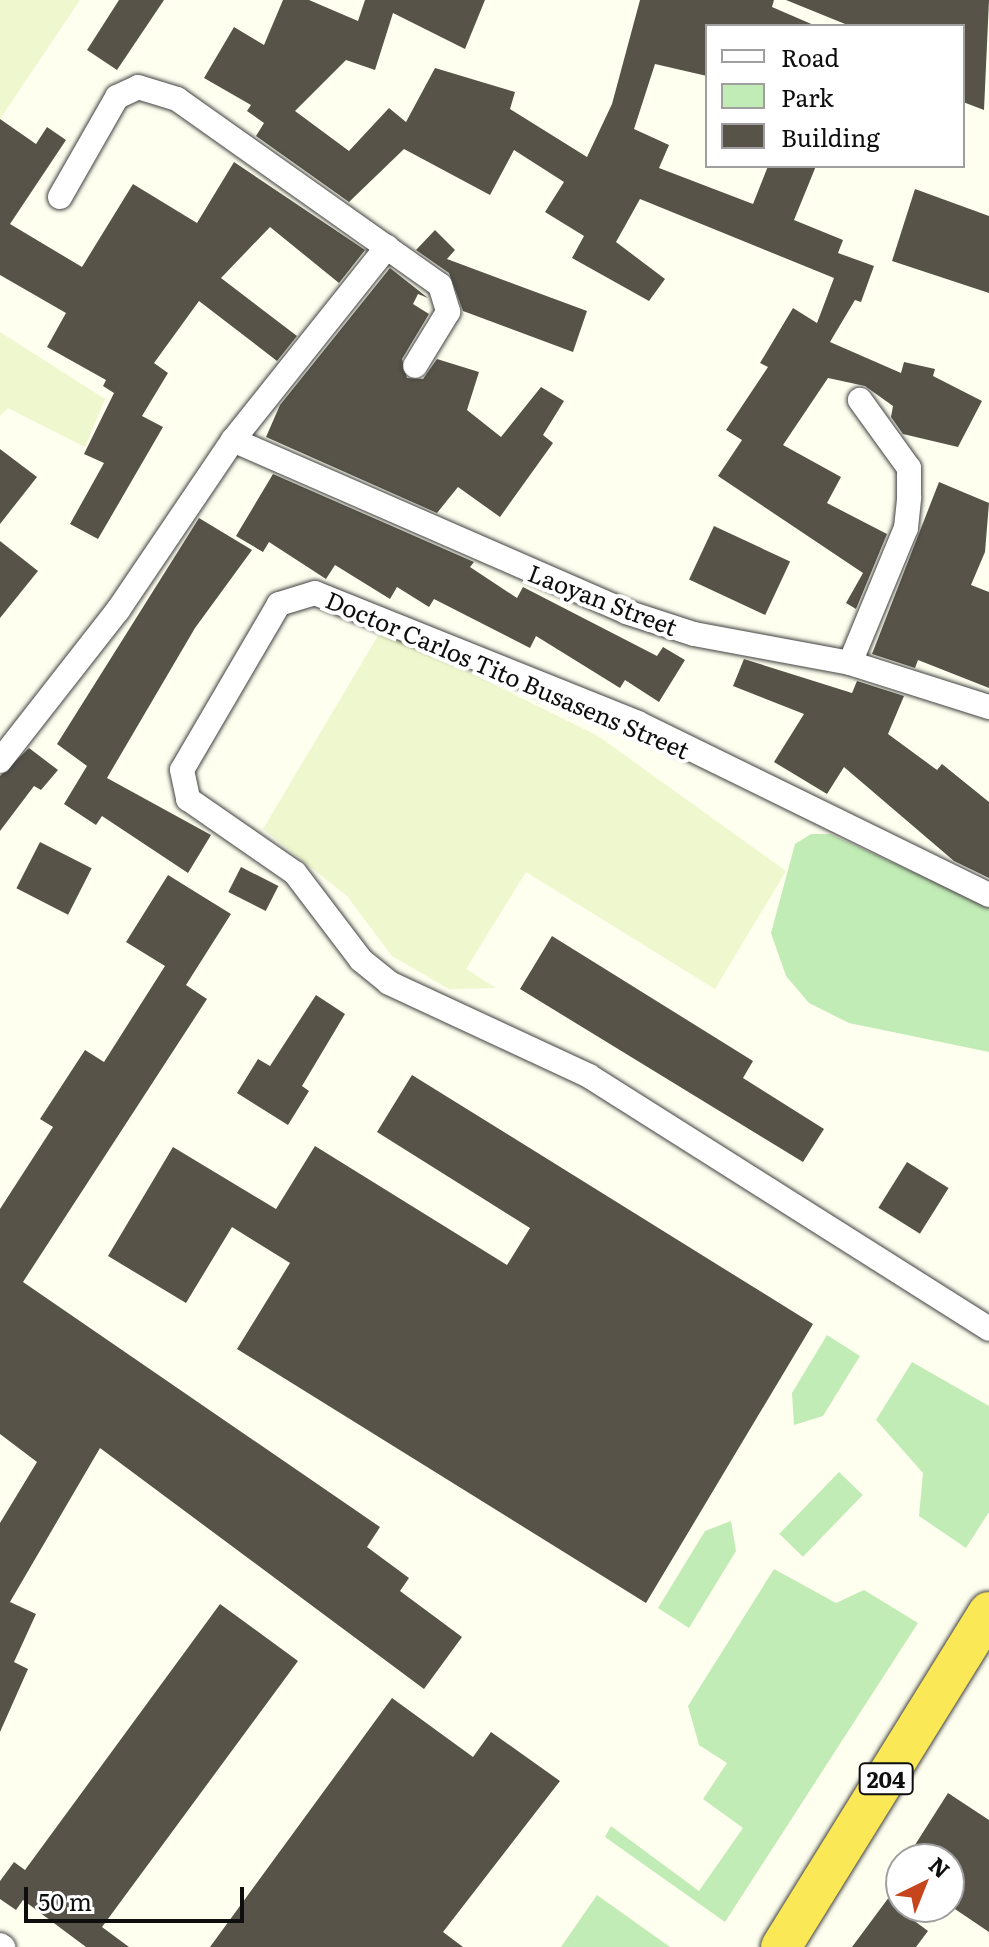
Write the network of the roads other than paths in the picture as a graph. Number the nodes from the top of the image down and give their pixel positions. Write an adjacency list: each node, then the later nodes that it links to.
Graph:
1 (60, 197): 2 (street)
2 (387, 247): 3 (street); 5 (street)
3 (415, 366)
4 (860, 400): 6 (street)
5 (233, 440): 6 (street, Laoyan Street); 8 (street)
6 (850, 663): 7 (street, Laoyan Street)
7 (989, 707)
8 (0, 761)
9 (989, 895): 10 (street, Doctor Carlos Tito Busasens Street)
10 (989, 1329)
11 (989, 1612): 12 (highway, 204)
12 (781, 1947)

